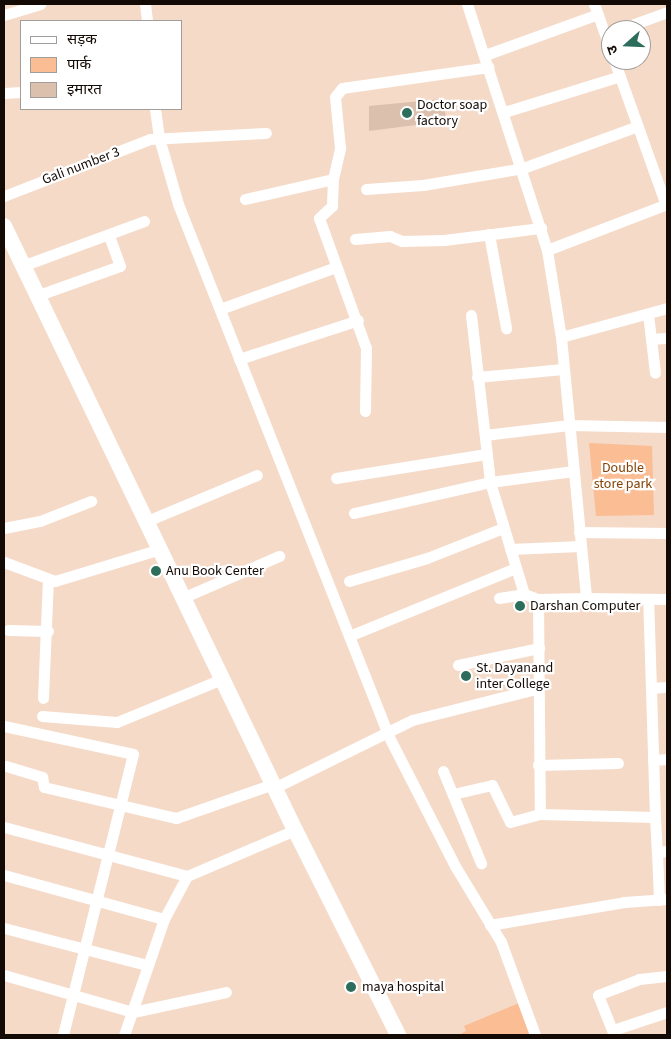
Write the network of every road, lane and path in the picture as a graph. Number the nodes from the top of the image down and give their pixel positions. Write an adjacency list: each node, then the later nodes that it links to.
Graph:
1 (40, 4): 6 (street)
2 (145, 4): 7 (street)
3 (467, 4): 9 (street)
4 (596, 9): 9 (street)
5 (667, 12): 8 (street)
6 (4, 15)
7 (147, 20)
8 (645, 20)
9 (485, 55): 10 (street)
10 (489, 67): 16 (street); 21 (street)
11 (618, 70): 12 (street)
12 (620, 76): 16 (street); 17 (street)
13 (20, 92): 14 (street)
14 (4, 93)
15 (156, 110): 19 (street)
16 (504, 112): 20 (street)
17 (638, 126): 20 (street); 25 (street)
18 (266, 133): 19 (street, Gali number 3)
19 (165, 137): 23 (street, Gali number 3); 37 (street)
20 (523, 168): 22 (street); 28 (street)
21 (333, 178): 24 (street); 34 (street)
22 (366, 189)
23 (4, 196)
24 (245, 199)
25 (667, 205): 32 (street)
26 (144, 221): 30 (street)
27 (4, 226): 33 (main road)
28 (540, 228): 29 (street); 32 (street)
29 (489, 234): 31 (street); 41 (street)
30 (109, 235): 33 (street); 35 (street)
31 (355, 239)
32 (547, 250): 42 (street)
33 (22, 266): 35 (main road)
34 (336, 267): 37 (street); 40 (street)
35 (36, 296): 60 (main road)
36 (667, 308): 38 (street)
37 (220, 309): 45 (street)
38 (648, 314): 42 (street); 44 (street)
39 (471, 315): 48 (street)
40 (358, 320): 45 (street); 49 (street)
41 (506, 328)
42 (561, 337): 46 (street)
43 (667, 338): 44 (street)
44 (651, 339): 47 (street)
45 (240, 359): 82 (street)
46 (564, 369): 48 (street); 50 (street)
47 (655, 373)
48 (477, 377): 52 (street)
49 (365, 411)
50 (569, 425): 51 (street); 52 (street); 54 (street)
51 (667, 427)
52 (485, 435): 53 (street)
53 (486, 454): 56 (street); 57 (street)
54 (574, 471): 57 (street); 63 (street)
55 (257, 475): 60 (street)
56 (336, 478)
57 (490, 482): 59 (street); 62 (street)
58 (91, 501): 61 (street)
59 (354, 513)
60 (148, 521): 67 (main road)
61 (4, 528)
62 (503, 528): 66 (street); 72 (street)
63 (579, 532): 64 (street); 65 (street)
64 (667, 533)
65 (581, 546): 66 (street); 76 (street)
66 (510, 548): 70 (street)
67 (160, 550): 71 (street); 74 (main road)
68 (279, 556): 74 (street)
69 (4, 562): 71 (street)
70 (516, 568): 73 (street); 82 (street)
71 (48, 580): 81 (street)
72 (349, 581)
73 (524, 594): 75 (street); 78 (street)
74 (182, 598): 85 (main road)
75 (499, 598)
76 (586, 598): 78 (street); 79 (street)
77 (667, 598): 79 (street)
78 (538, 599): 83 (street)
79 (648, 599): 88 (street)
80 (8, 630): 81 (street)
81 (48, 631): 89 (street)
82 (349, 636): 92 (street)
83 (539, 648): 84 (street); 87 (street)
84 (458, 665)
85 (222, 679): 90 (street); 99 (main road)
86 (667, 687): 88 (street)
87 (539, 688): 92 (street); 97 (street)
88 (651, 688): 94 (street)
89 (43, 698)
90 (42, 716)
91 (4, 726): 101 (street)
92 (388, 733): 99 (street); 114 (street)
93 (667, 759): 94 (street)
94 (653, 760): 103 (street)
95 (618, 764): 97 (street)
96 (6, 766): 101 (street)
97 (538, 766): 102 (street)
98 (443, 771): 100 (street)
99 (273, 786): 101 (street); 105 (main road)
100 (453, 794): 102 (street); 108 (street)
101 (120, 806): 107 (street)
102 (540, 814): 103 (street)
103 (655, 816): 106 (street)
104 (4, 827): 107 (street)
105 (295, 830): 110 (street); 127 (main road)
106 (662, 852): 112 (street)
107 (108, 854): 110 (street); 111 (street)
108 (481, 862)
109 (4, 875): 111 (street)
110 (187, 876): 113 (street)
111 (97, 898): 113 (street); 116 (street)
112 (663, 899): 114 (street)
113 (164, 919): 117 (street)
114 (490, 925): 128 (street)
115 (4, 928): 116 (street)
116 (85, 948): 117 (street); 121 (street)
117 (147, 964): 122 (street)
118 (4, 975): 121 (street)
119 (667, 976): 124 (street)
120 (226, 992): 122 (street)
121 (73, 995): 122 (street); 125 (street)
122 (133, 1012): 126 (street)
123 (667, 1012): 124 (street)
124 (614, 1032)
125 (63, 1035)
126 (124, 1035)
127 (398, 1035)
128 (536, 1035)

